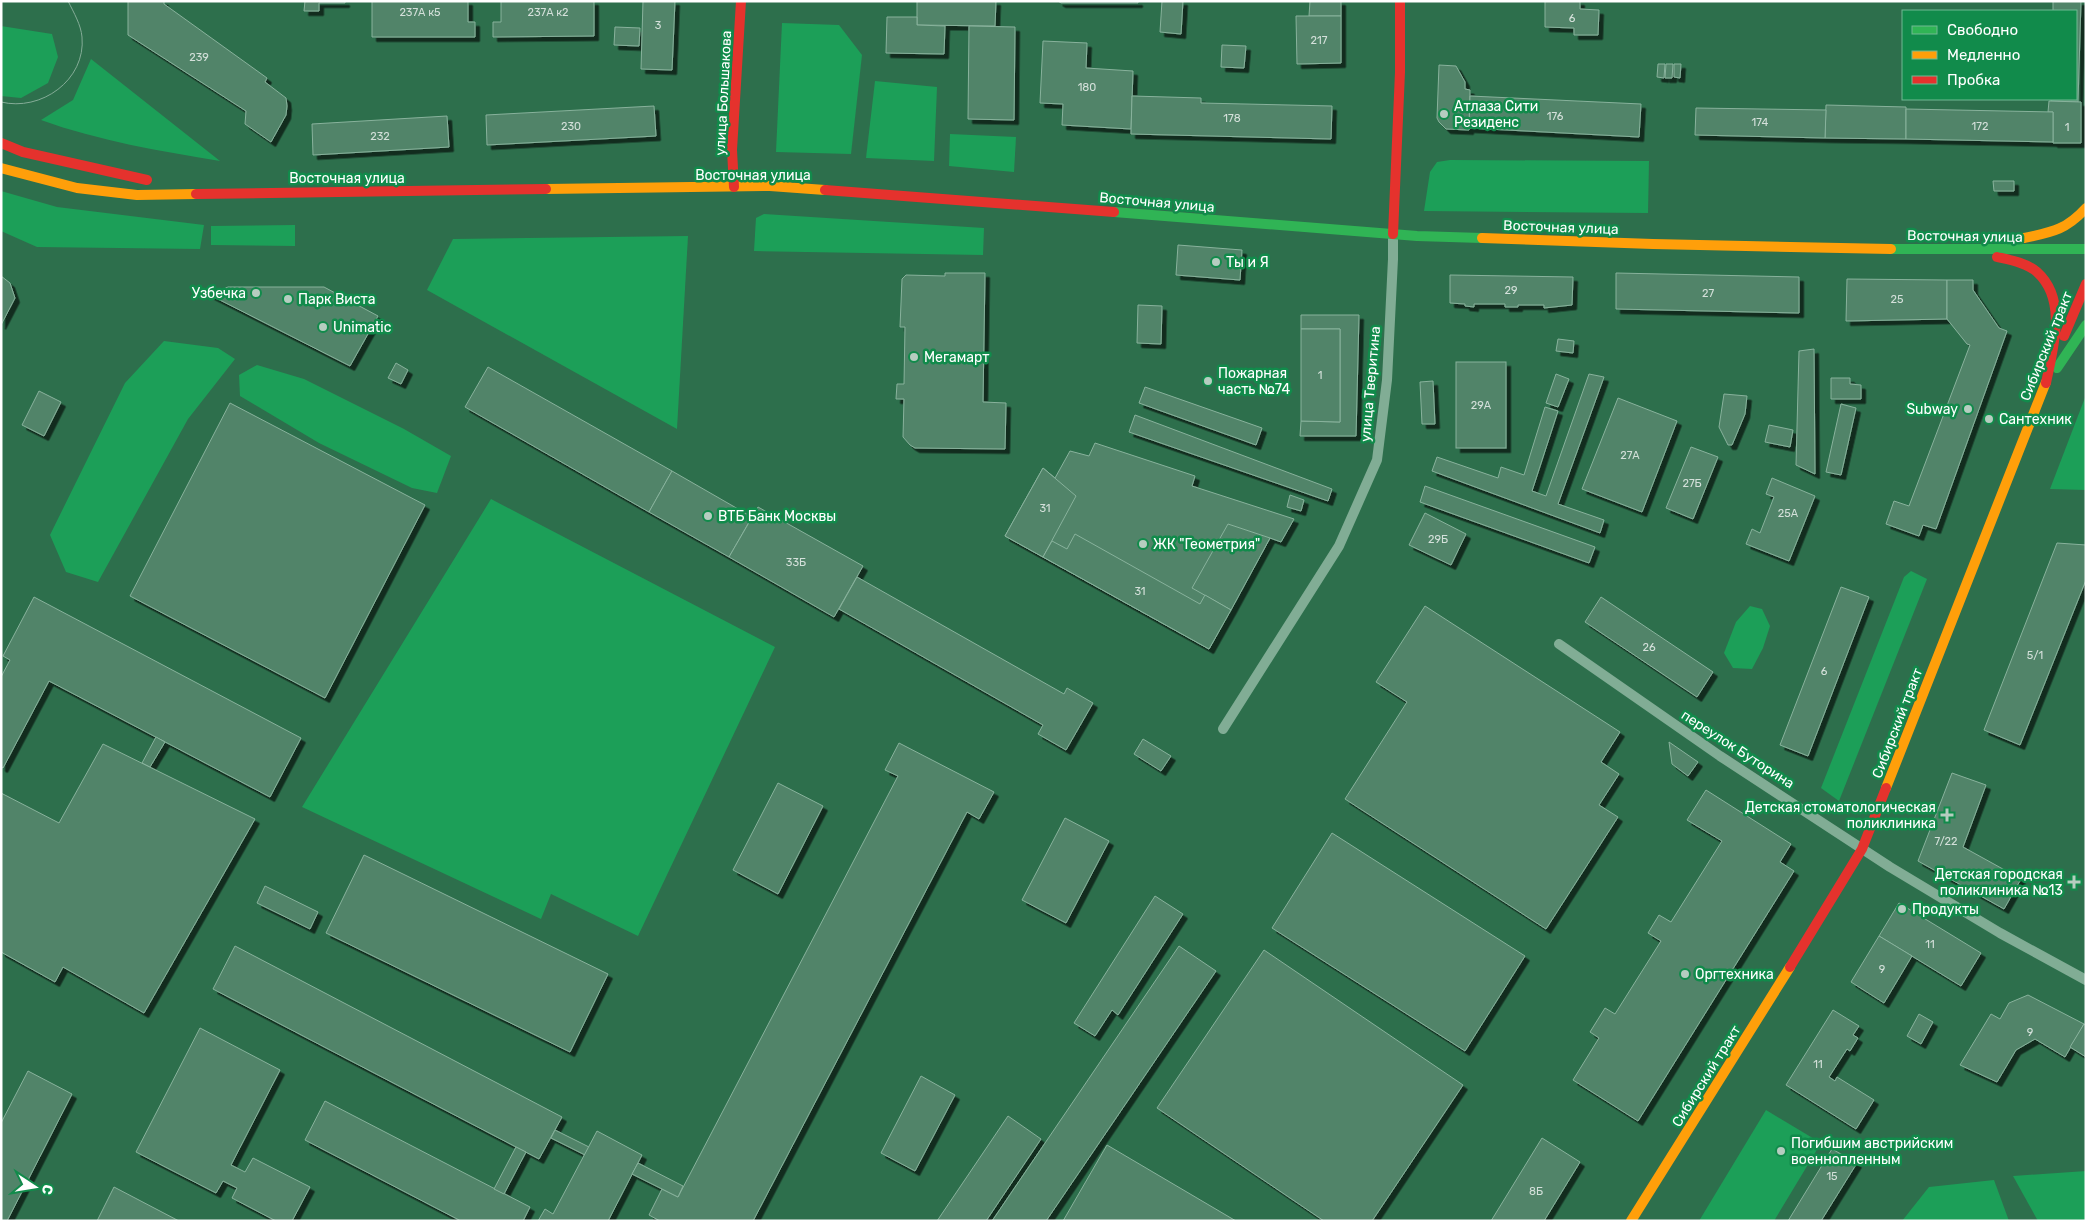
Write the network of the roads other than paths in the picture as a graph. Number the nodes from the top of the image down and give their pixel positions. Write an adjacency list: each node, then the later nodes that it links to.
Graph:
1 (741, 1): 5 (main road, улица Большакова)
2 (1400, 1): 8 (main road, улица Тверитина)
3 (1, 143): 6 (main road, Восточная улица)
4 (1, 168): 6 (main road, Восточная улица)
5 (734, 187): 6 (main road, Восточная улица); 8 (main road, Восточная улица)
6 (227, 192)
7 (2086, 208): 10 (main road)
8 (1393, 235): 10 (main road, Восточная улица); 15 (street, улица Тверитина)
9 (2086, 248): 10 (main road, Восточная улица)
10 (1967, 250): 13 (main road)
11 (2086, 284): 13 (main road, Сибирский тракт)
12 (2086, 325): 13 (main road)
13 (2046, 383): 16 (main road, Сибирский тракт)
14 (1560, 644): 16 (street, переулок Буторина)
15 (1223, 729)
16 (1862, 849): 17 (street, переулок Буторина); 18 (main road, Сибирский тракт)
17 (2086, 980)
18 (1631, 1221)

